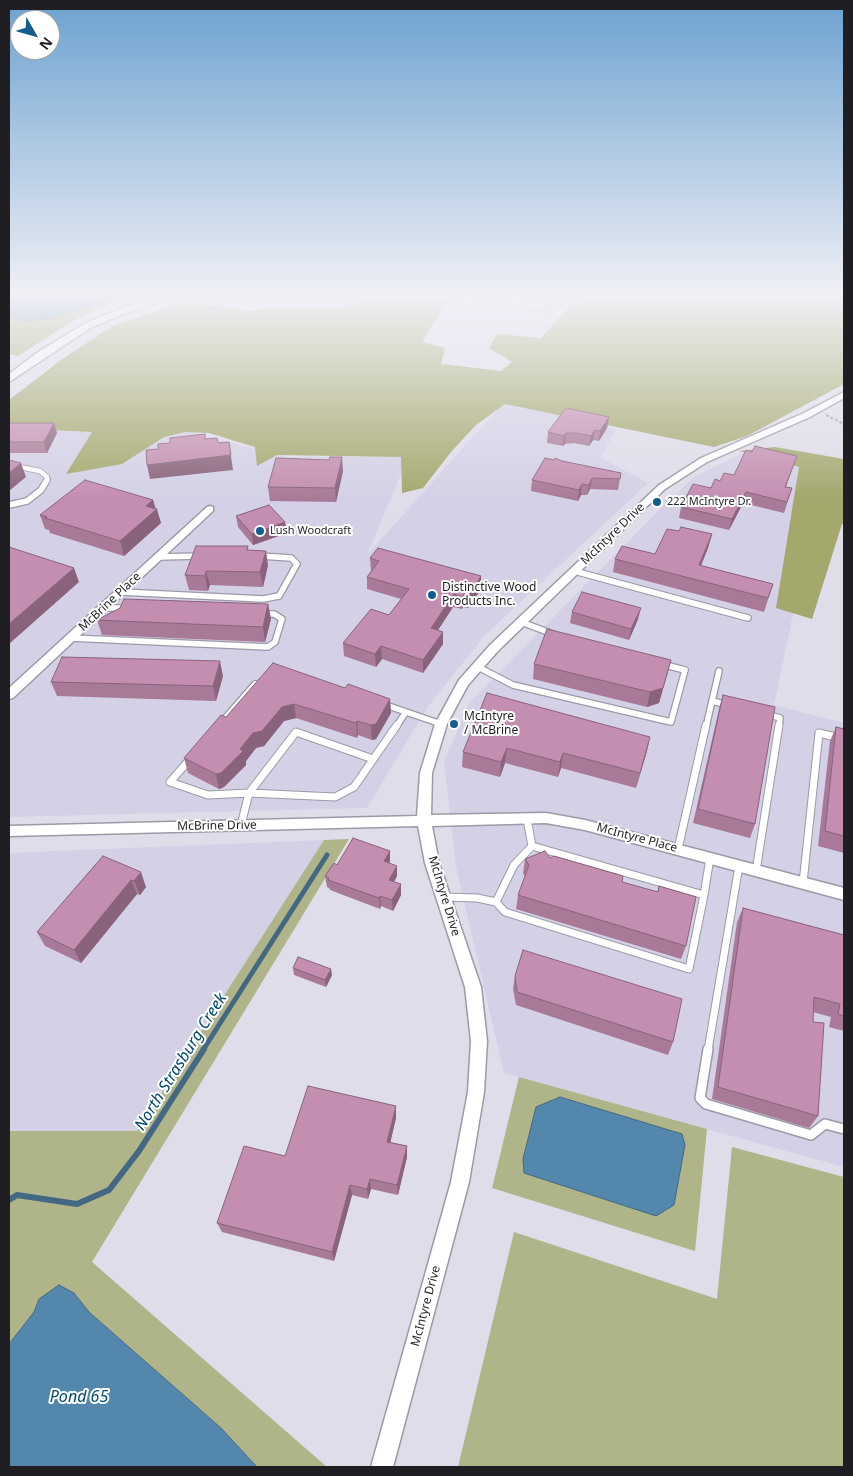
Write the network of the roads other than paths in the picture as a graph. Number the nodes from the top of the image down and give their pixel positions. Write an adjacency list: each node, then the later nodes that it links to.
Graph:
1 (30, 363): 2 (street)
2 (9, 379)
3 (844, 395): 10 (street, McIntyre Drive)
4 (9, 465): 5 (lane)
5 (9, 505)
6 (210, 509): 9 (street, McBrine Place)
7 (208, 555): 9 (lane)
8 (256, 556): 11 (lane)
9 (159, 557): 11 (street, McBrine Place)
10 (574, 571): 15 (lane); 16 (street, McIntyre Drive)
11 (120, 592): 12 (street, McBrine Place)
12 (103, 608): 13 (lane); 18 (street, McBrine Place)
13 (132, 609)
14 (255, 613): 18 (lane)
15 (748, 618)
16 (521, 622): 17 (lane); 20 (street, McIntyre Drive)
17 (560, 636)
18 (71, 638): 23 (street, McBrine Place)
19 (656, 662): 20 (lane)
20 (478, 667): 29 (street, McIntyre Drive)
21 (719, 671): 24 (lane)
22 (258, 680): 30 (lane)
23 (9, 696)
24 (712, 700): 26 (lane); 40 (lane)
25 (379, 703): 27 (lane)
26 (738, 707)
27 (406, 712): 29 (lane); 33 (lane)
28 (763, 714): 43 (lane)
29 (441, 724): 36 (street, McIntyre Drive)
30 (214, 731)
31 (844, 739): 44 (lane)
32 (195, 753): 34 (lane)
33 (373, 759): 34 (lane); 34 (lane)
34 (249, 793): 37 (lane)
35 (527, 819): 36 (street, McIntyre Place); 39 (lane); 40 (street, McIntyre Place)
36 (424, 821): 37 (street, McBrine Drive); 47 (street, McIntyre Drive)
37 (241, 825): 38 (street, McBrine Drive)
38 (9, 831)
39 (532, 846): 46 (lane); 48 (lane)
40 (678, 849): 41 (street, McIntyre Place)
41 (710, 858): 42 (street, McIntyre Place); 46 (lane)
42 (739, 866): 43 (street, McIntyre Place); 49 (lane)
43 (756, 870): 44 (street, McIntyre Place)
44 (803, 883): 45 (street, McIntyre Place)
45 (844, 894)
46 (704, 895): 48 (lane)
47 (444, 898): 48 (lane); 50 (street, McIntyre Drive)
48 (496, 902)
49 (844, 1129)
50 (382, 1467)

